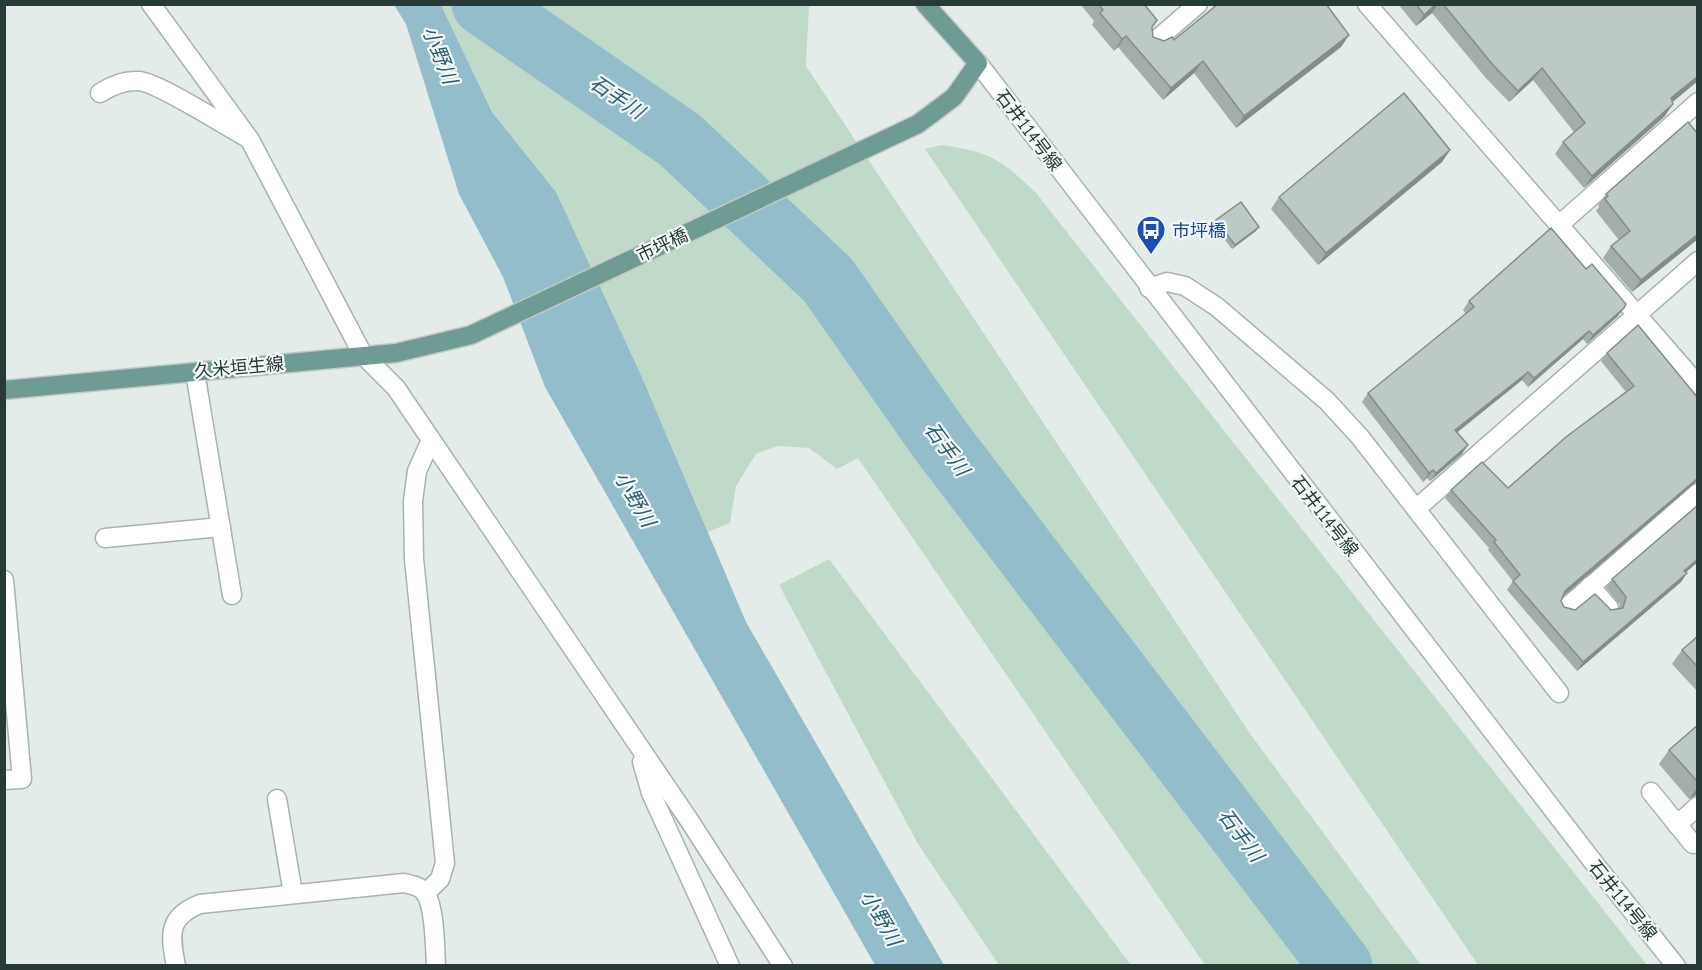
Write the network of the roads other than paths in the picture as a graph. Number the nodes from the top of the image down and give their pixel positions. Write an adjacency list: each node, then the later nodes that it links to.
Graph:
1 (151, 4): 9 (street)
2 (925, 4): 6 (main road)
3 (1198, 4): 5 (street)
4 (1367, 4): 10 (street)
5 (1154, 42)
6 (978, 63): 12 (street, 石井114号線); 14 (main road, 市坪橋)
7 (100, 93): 9 (street)
8 (1698, 102): 10 (street)
9 (250, 140): 15 (street)
10 (1559, 225): 13 (street)
11 (1698, 261): 13 (street)
12 (1149, 288): 21 (street); 43 (street, 石井114号線)
13 (1637, 314): 17 (street); 21 (street)
14 (471, 335): 15 (main road, 久米垣生線)
15 (363, 356): 16 (main road, 久米垣生線); 19 (street)
16 (195, 372): 18 (main road, 久米垣生線); 22 (street)
17 (1698, 385)
18 (4, 390)
19 (431, 440): 30 (street); 37 (street)
20 (1698, 493): 25 (street)
21 (1416, 509): 29 (street)
22 (221, 527): 23 (street); 26 (street)
23 (105, 538)
24 (4, 580): 31 (street)
25 (1590, 586): 27 (street); 28 (street)
26 (232, 595)
27 (1566, 608)
28 (1610, 608)
29 (1559, 693)
30 (637, 746): 41 (street); 42 (street)
31 (4, 780)
32 (1651, 792): 35 (street)
33 (277, 799): 38 (street)
34 (1698, 806): 35 (street)
35 (1677, 825): 36 (street)
36 (1693, 844)
37 (426, 893): 38 (street); 40 (street)
38 (293, 894): 39 (street)
39 (176, 966)
40 (436, 966)
41 (730, 966)
42 (783, 966)
43 (1676, 966)

